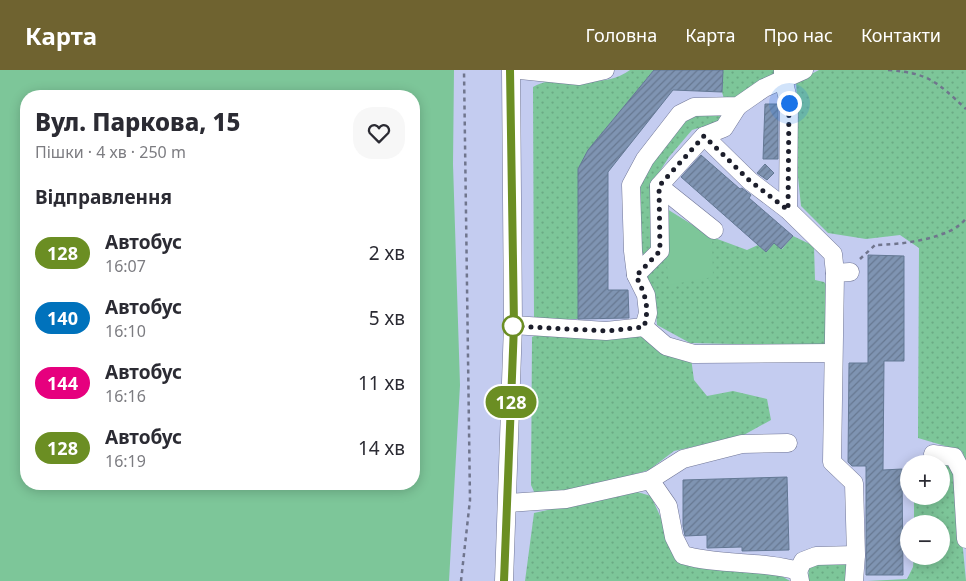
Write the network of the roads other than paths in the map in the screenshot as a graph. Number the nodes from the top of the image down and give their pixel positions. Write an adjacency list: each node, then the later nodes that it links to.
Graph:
1 (510, 70): 12 (street)
2 (520, 70): 3 (street)
3 (606, 70)
4 (804, 70): 5 (street)
5 (783, 75): 6 (street); 9 (street)
6 (738, 106): 7 (street); 11 (street)
7 (704, 136): 8 (street); 9 (street)
8 (659, 186): 10 (street); 11 (street)
9 (788, 210): 14 (street)
10 (714, 230)
11 (636, 276): 13 (street)
12 (514, 325): 13 (street); 18 (street)
13 (644, 327): 14 (street)
14 (833, 353): 20 (street)
15 (788, 443): 17 (street)
16 (933, 454): 19 (street)
17 (650, 480): 18 (street); 21 (street)
18 (508, 503): 22 (street)
19 (966, 539)
20 (856, 555): 21 (street); 23 (street)
21 (799, 576)
22 (504, 581)
23 (854, 581)

